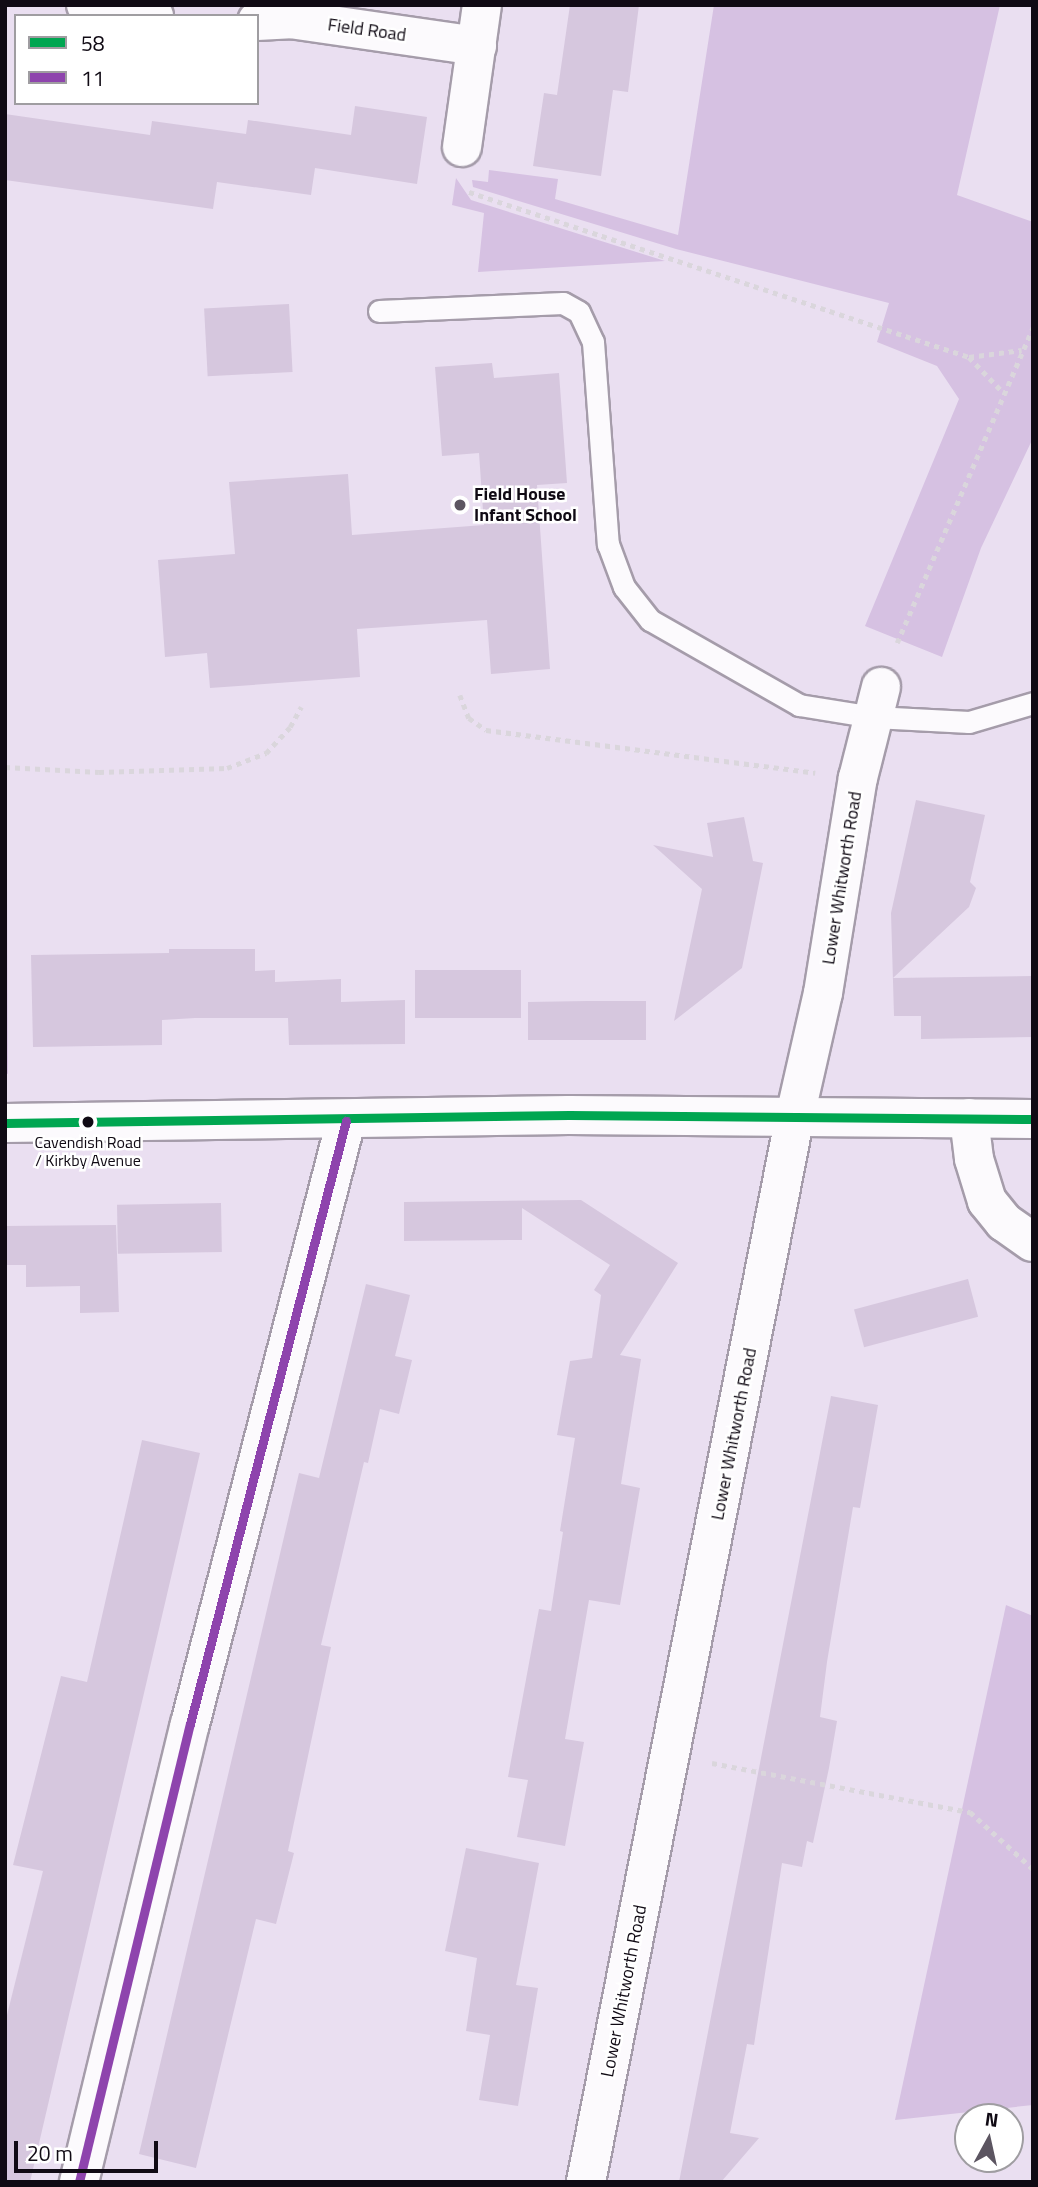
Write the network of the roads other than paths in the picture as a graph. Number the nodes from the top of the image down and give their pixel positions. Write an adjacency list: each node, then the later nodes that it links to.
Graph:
1 (86, 5): 3 (street)
2 (482, 5): 5 (street)
3 (142, 14)
4 (259, 22): 5 (street, Field Road)
5 (477, 46): 6 (street)
6 (463, 164)
7 (379, 311): 8 (lane)
8 (877, 702): 9 (lane); 10 (street, Lower Whitworth Road)
9 (1033, 703)
10 (795, 1116): 11 (street); 13 (street); 17 (street, Lower Whitworth Road)
11 (969, 1118): 12 (street); 15 (street)
12 (1033, 1119)
13 (346, 1121): 14 (street); 16 (street)
14 (5, 1123)
15 (1033, 1242)
16 (79, 2182)
17 (586, 2182)

